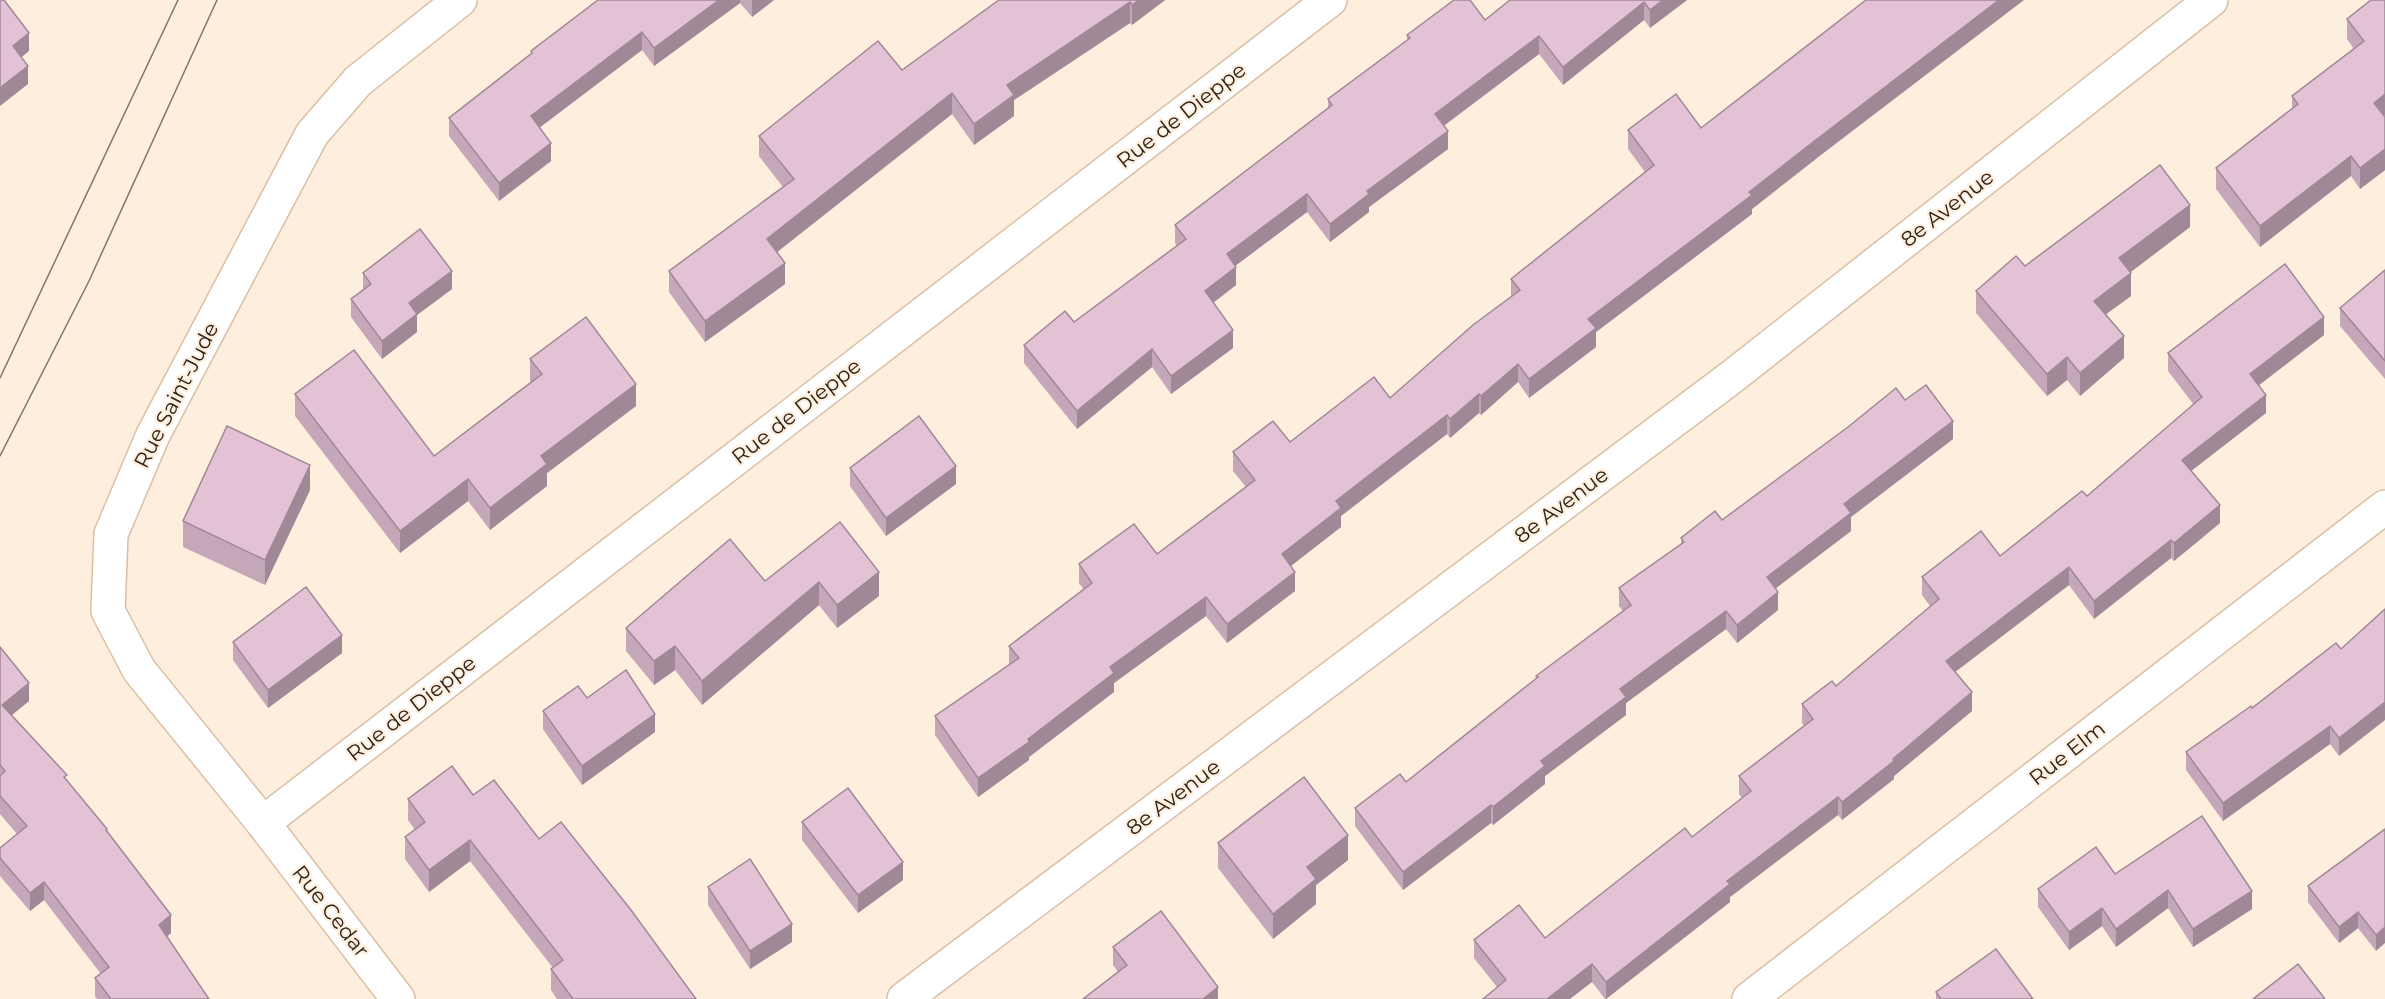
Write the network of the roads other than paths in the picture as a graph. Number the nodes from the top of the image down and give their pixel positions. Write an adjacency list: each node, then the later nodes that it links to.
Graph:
1 (460, 0): 5 (street, Rue Saint-Jude)
2 (1330, 0): 5 (street, Rue de Dieppe)
3 (2211, 0): 7 (street, 8e Avenue)
4 (2385, 507): 8 (street, Rue Elm)
5 (263, 823): 6 (street, Rue Cedar)
6 (398, 999)
7 (904, 999)
8 (1749, 999)

